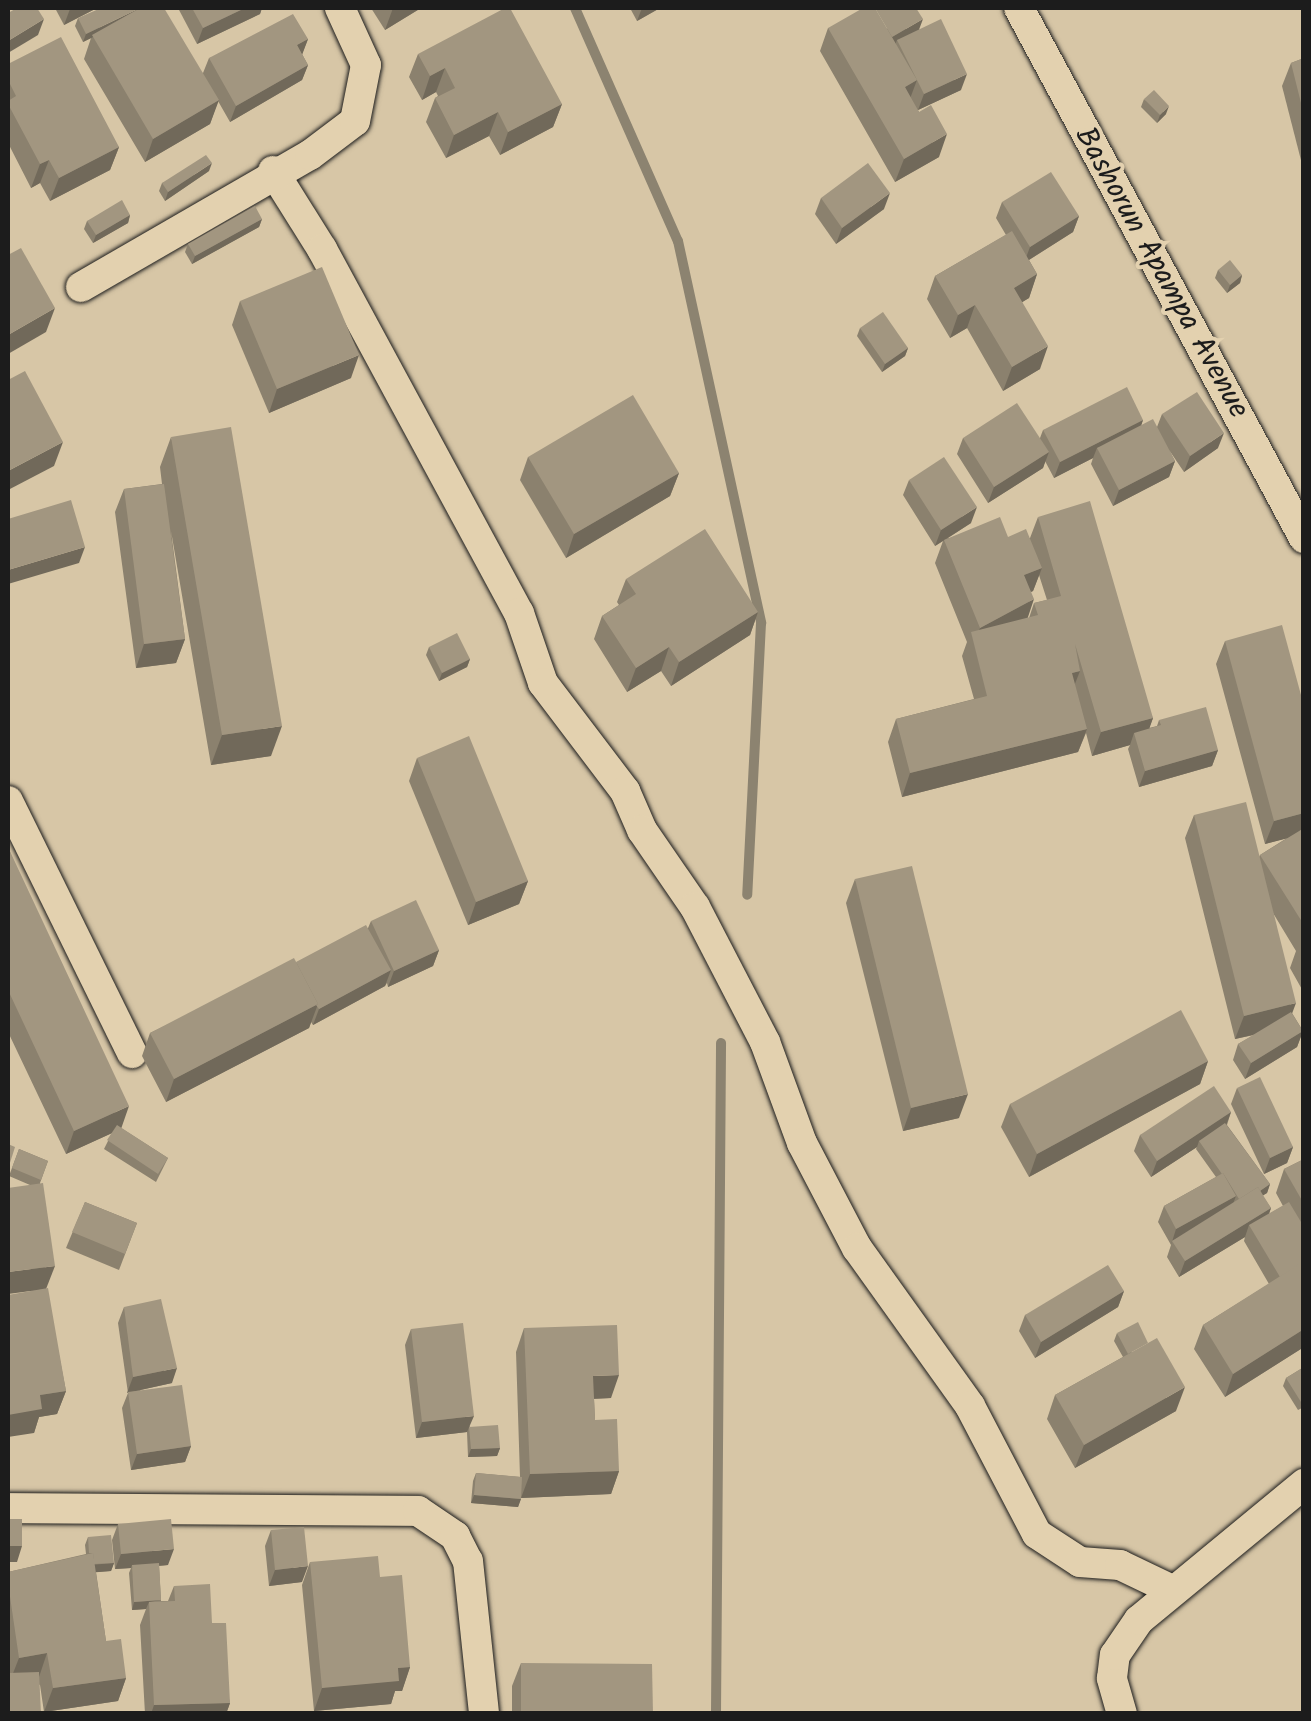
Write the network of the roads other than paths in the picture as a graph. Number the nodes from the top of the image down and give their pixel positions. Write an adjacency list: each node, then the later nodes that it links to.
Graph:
1 (340, 8): 3 (street)
2 (1018, 8): 5 (street, Bashorun Apampa Avenue)
3 (272, 171): 4 (street); 10 (street)
4 (81, 287)
5 (1304, 538)
6 (8, 801): 7 (street)
7 (132, 1052)
8 (1304, 1484): 10 (street)
9 (8, 1508): 11 (street)
10 (1170, 1589): 12 (street)
11 (484, 1714)
12 (1122, 1714)

